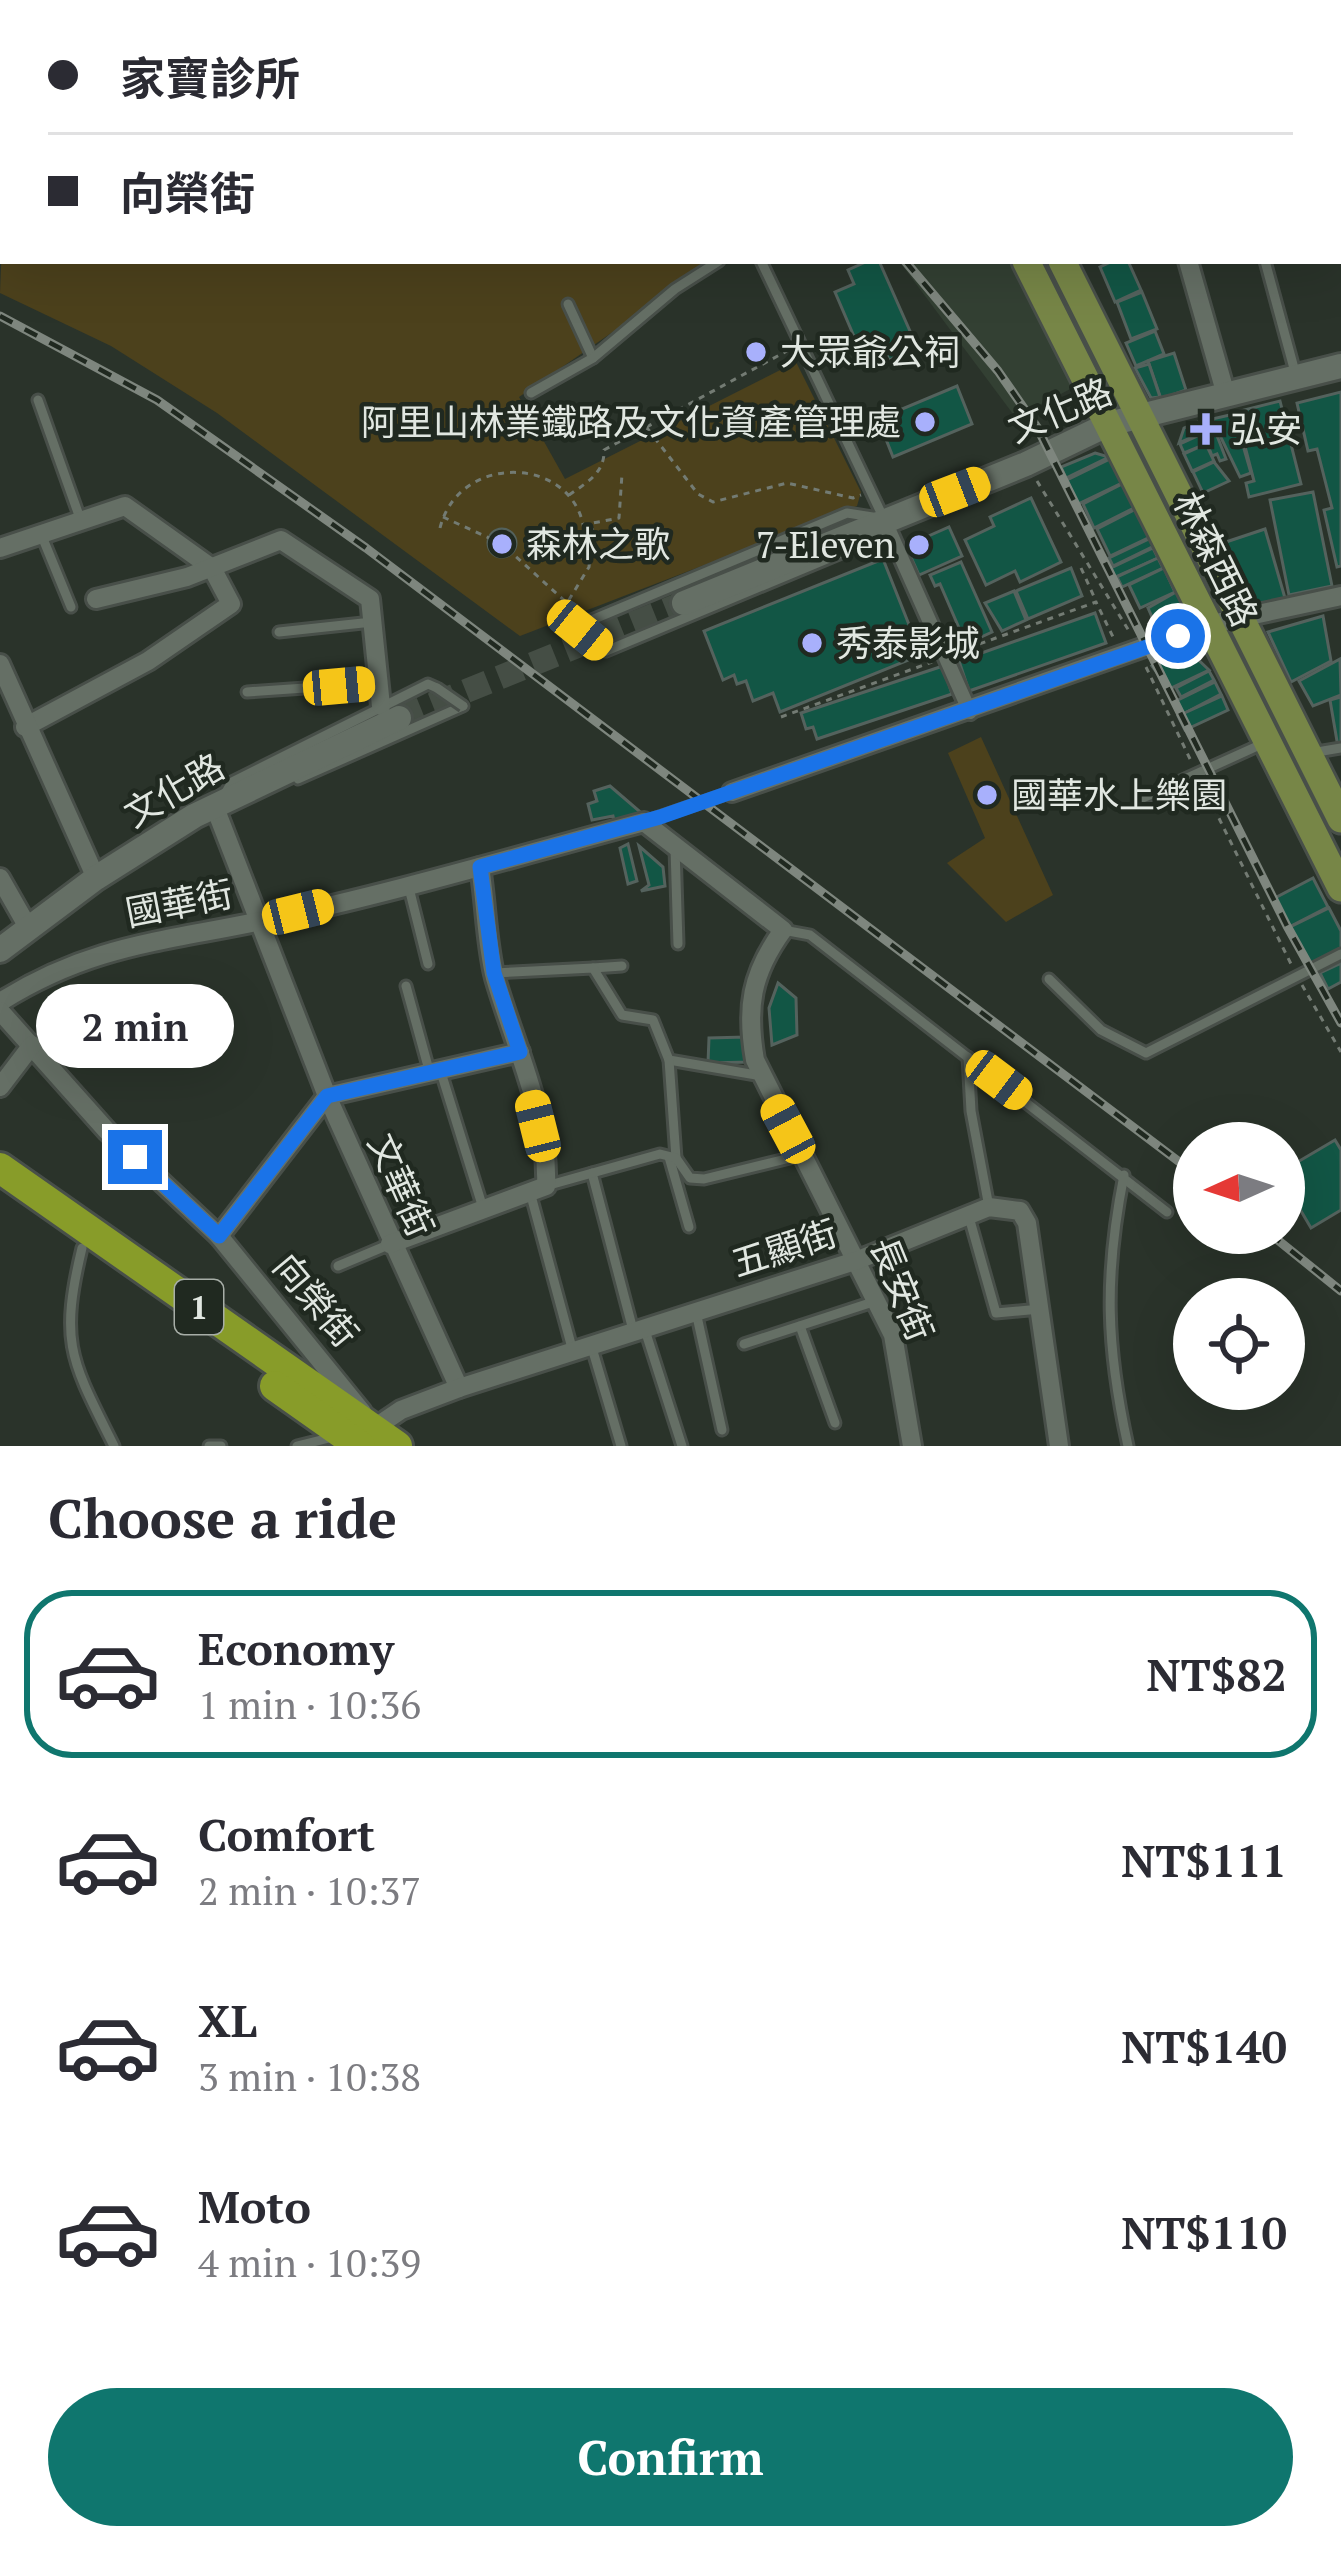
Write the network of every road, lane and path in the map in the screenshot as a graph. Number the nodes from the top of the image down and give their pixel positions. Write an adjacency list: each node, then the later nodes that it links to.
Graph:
1 (714, 264): 9 (lane)
2 (761, 264): 8 (lane)
3 (1028, 264): 16 (main road, 林森西路)
4 (1064, 264): 15 (main road, 林森西路)
5 (1189, 264): 13 (street)
6 (1266, 264): 11 (lane)
7 (568, 304): 9 (lane)
8 (799, 344): 17 (path); 20 (lane)
9 (593, 358): 12 (lane)
10 (1341, 365): 11 (street, 文化路)
11 (1297, 377): 13 (street, 文化路)
12 (531, 393)
13 (1226, 395): 15 (street, 文化路)
14 (38, 400): 24 (lane)
15 (1140, 415): 16 (street, 文化路); 36 (main road, 林森西路)
16 (1109, 424): 18 (street, 文化路); 38 (main road, 林森西路)
17 (646, 427): 20 (path); 21 (path)
18 (1026, 464): 23 (street, 文化路); 40 (path)
19 (622, 474): 28 (path)
20 (872, 491): 23 (lane)
21 (569, 495): 22 (path); 28 (path)
22 (443, 517): 25 (path); 28 (path)
23 (884, 519): 23 (lane, bridge); 34 (street, 文化路); 41 (street)
24 (81, 521): 26 (street); 29 (street)
25 (440, 528)
26 (40, 533): 27 (street); 35 (lane)
27 (0, 548)
28 (590, 560)
29 (212, 568): 32 (street); 37 (street); 48 (street)
30 (1081, 568): 33 (path)
31 (1341, 596): 36 (street, 國華街)
32 (96, 599)
33 (1096, 602): 40 (path); 41 (path)
34 (684, 603)
35 (70, 607)
36 (1239, 619): 38 (street, 國華街); 51 (main road, 林森西路)
37 (372, 622): 39 (lane); 43 (street)
38 (1208, 625): 40 (street, 國華街); 49 (main road, 林森西路)
39 (279, 632)
40 (1130, 654): 46 (street, 國華街); 52 (path)
41 (944, 657): 46 (street); 47 (path)
42 (0, 664): 48 (street)
43 (378, 683): 44 (lane); 45 (street)
44 (247, 692)
45 (390, 712): 55 (street, 文化路); 55 (lane, bridge)
46 (970, 712): 53 (street, 國華街)
47 (781, 717)
48 (25, 727): 62 (street)
49 (1266, 741): 52 (lane); 58 (main road, 林森西路)
50 (1341, 748): 51 (lane)
51 (1306, 753): 56 (main road, 林森西路)
52 (1197, 773): 54 (lane); 75 (path)
53 (733, 792): 57 (lane, 國華街)
54 (1143, 798)
55 (217, 803): 62 (street, 文化路); 65 (street, 文華街)
56 (1339, 812): 58 (street)
57 (644, 822): 59 (street); 60 (street, 國華街)
58 (1309, 825): 64 (main road, 林森西路)
59 (675, 846): 67 (street); 68 (lane)
60 (480, 867): 63 (street, 國華街); 74 (street)
61 (0, 878): 66 (street)
62 (96, 878): 66 (street, 文化路)
63 (408, 884): 65 (street, 國華街); 71 (lane)
64 (1341, 888)
65 (261, 921): 78 (street, 國華街); 87 (street, 文華街)
66 (28, 929): 69 (street, 文化路)
67 (783, 931): 82 (lane); 85 (street, 長安街)
68 (678, 944)
69 (0, 950)
70 (1341, 954): 75 (lane)
71 (428, 964)
72 (622, 966): 73 (lane)
73 (593, 968): 74 (lane); 83 (lane)
74 (494, 973): 80 (street)
75 (1297, 976): 76 (lane); 81 (path)
76 (1049, 980)
77 (406, 986): 84 (lane)
78 (0, 1006): 79 (street, 向榮街)
79 (32, 1046): 86 (street); 100 (street, 向榮街)
80 (520, 1052): 84 (street); 93 (street)
81 (1341, 1052)
82 (968, 1057): 92 (lane); 95 (lane)
83 (669, 1060): 85 (lane); 88 (lane)
84 (435, 1068): 87 (street); 96 (lane)
85 (762, 1076): 89 (street, 長安街)
86 (0, 1087)
87 (327, 1096): 100 (street); 101 (street, 文華街)
88 (672, 1155): 89 (lane); 91 (lane); 99 (lane)
89 (802, 1155): 103 (street, 長安街)
90 (0, 1168): 115 (main road, 1)
91 (592, 1173): 93 (lane); 109 (lane)
92 (1124, 1175): 97 (lane); 124 (lane)
93 (538, 1189): 96 (street); 111 (lane)
94 (0, 1193): 102 (main road, 1)
95 (989, 1207): 98 (street, 五顯街); 106 (street)
96 (483, 1208): 101 (street)
97 (1167, 1212)
98 (968, 1216): 103 (street, 五顯街); 106 (lane)
99 (689, 1226)
100 (219, 1236): 115 (street, 向榮街)
101 (390, 1244): 104 (lane); 112 (street, 文華街)
102 (82, 1249): 115 (main road, 1); 116 (lane)
103 (858, 1260): 105 (street, 長安街); 107 (street, 五顯街)
104 (338, 1266)
105 (877, 1300): 108 (lane); 122 (street, 長安街)
106 (1040, 1309): 123 (street)
107 (696, 1312): 109 (street, 五顯街); 114 (lane)
108 (800, 1326): 110 (lane); 113 (lane)
109 (638, 1329): 111 (street, 五顯街); 121 (lane)
110 (744, 1344)
111 (581, 1346): 112 (street, 五顯街); 120 (lane)
112 (459, 1388): 115 (street, 五顯街)
113 (835, 1424)
114 (722, 1430)
115 (369, 1439): 119 (lane)
116 (114, 1446)
117 (209, 1446): 118 (lane)
118 (220, 1446)
119 (297, 1446)
120 (621, 1446)
121 (682, 1446)
122 (912, 1446)
123 (1059, 1446)
124 (1128, 1446)

